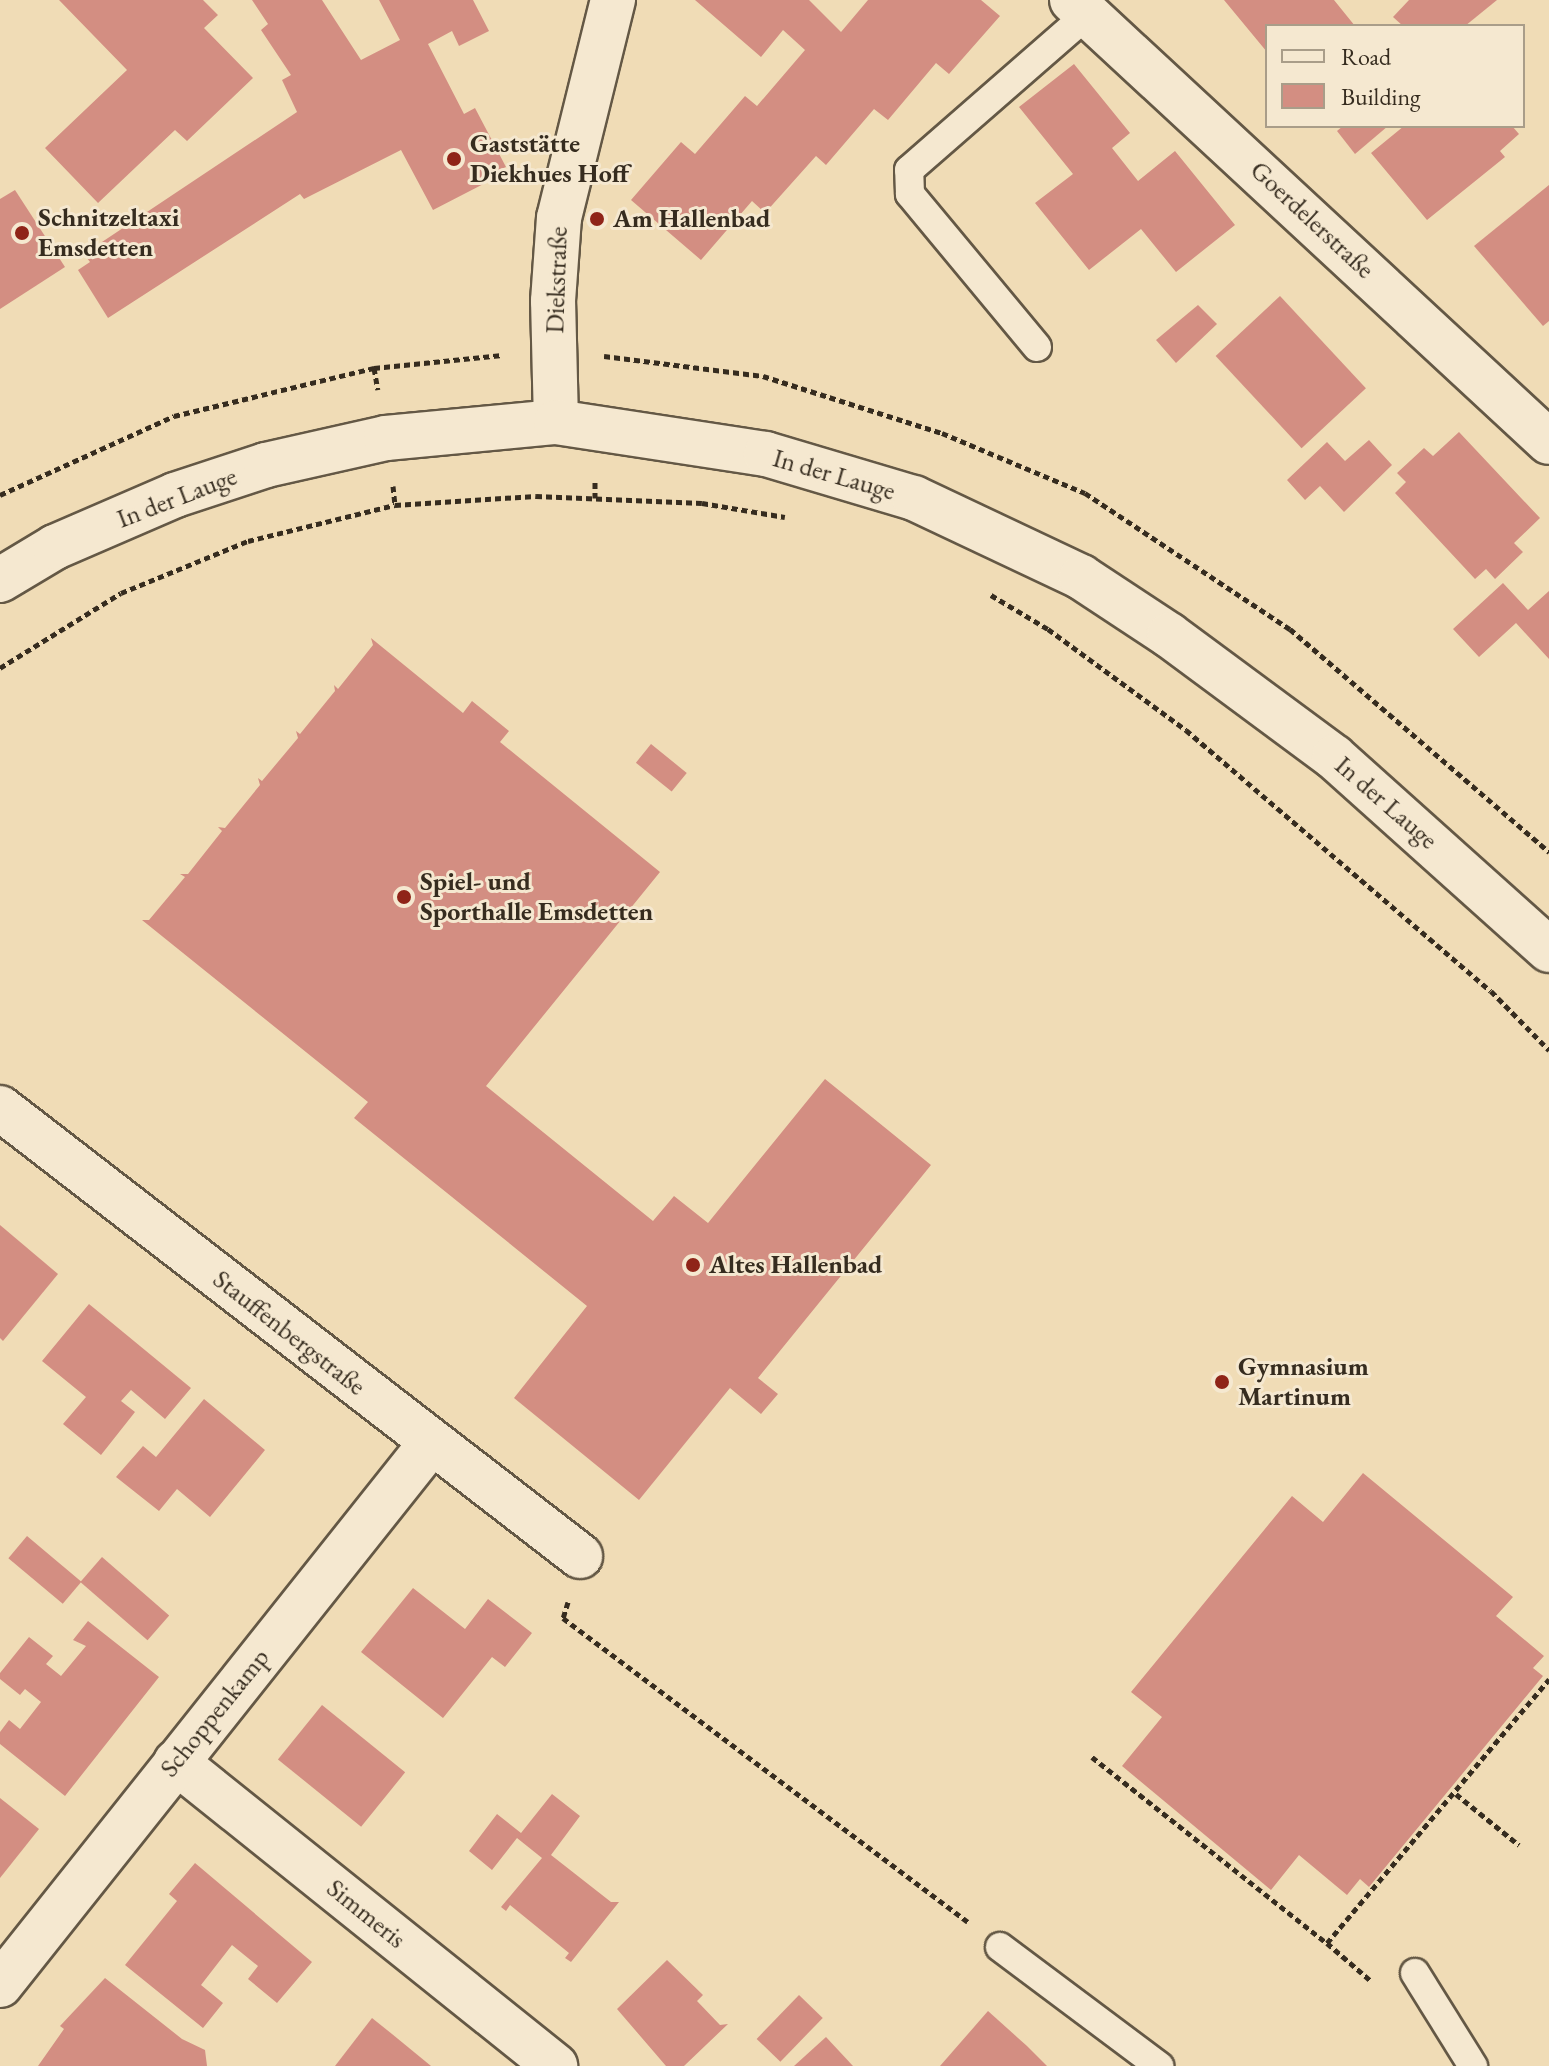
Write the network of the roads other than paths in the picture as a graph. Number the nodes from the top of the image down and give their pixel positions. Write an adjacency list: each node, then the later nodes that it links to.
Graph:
1 (613, 0): 4 (street, Diekstraße)
2 (1080, 6): 3 (lane); 5 (street, Goerdelerstraße)
3 (1037, 347)
4 (556, 422): 6 (street, In der Lauge); 7 (street, In der Lauge)
5 (1549, 442)
6 (0, 580)
7 (1549, 950)
8 (0, 1108): 9 (street, Stauffenbergstraße)
9 (431, 1443): 10 (street, Stauffenbergstraße); 11 (street, Schoppenkamp)
10 (580, 1556)
11 (176, 1762): 14 (street, Schoppenkamp); 15 (street, Simmeris)
12 (1000, 1947): 16 (lane)
13 (1415, 1973): 17 (lane)
14 (0, 1985)
15 (555, 2066)
16 (1159, 2066)
17 (1473, 2066)

